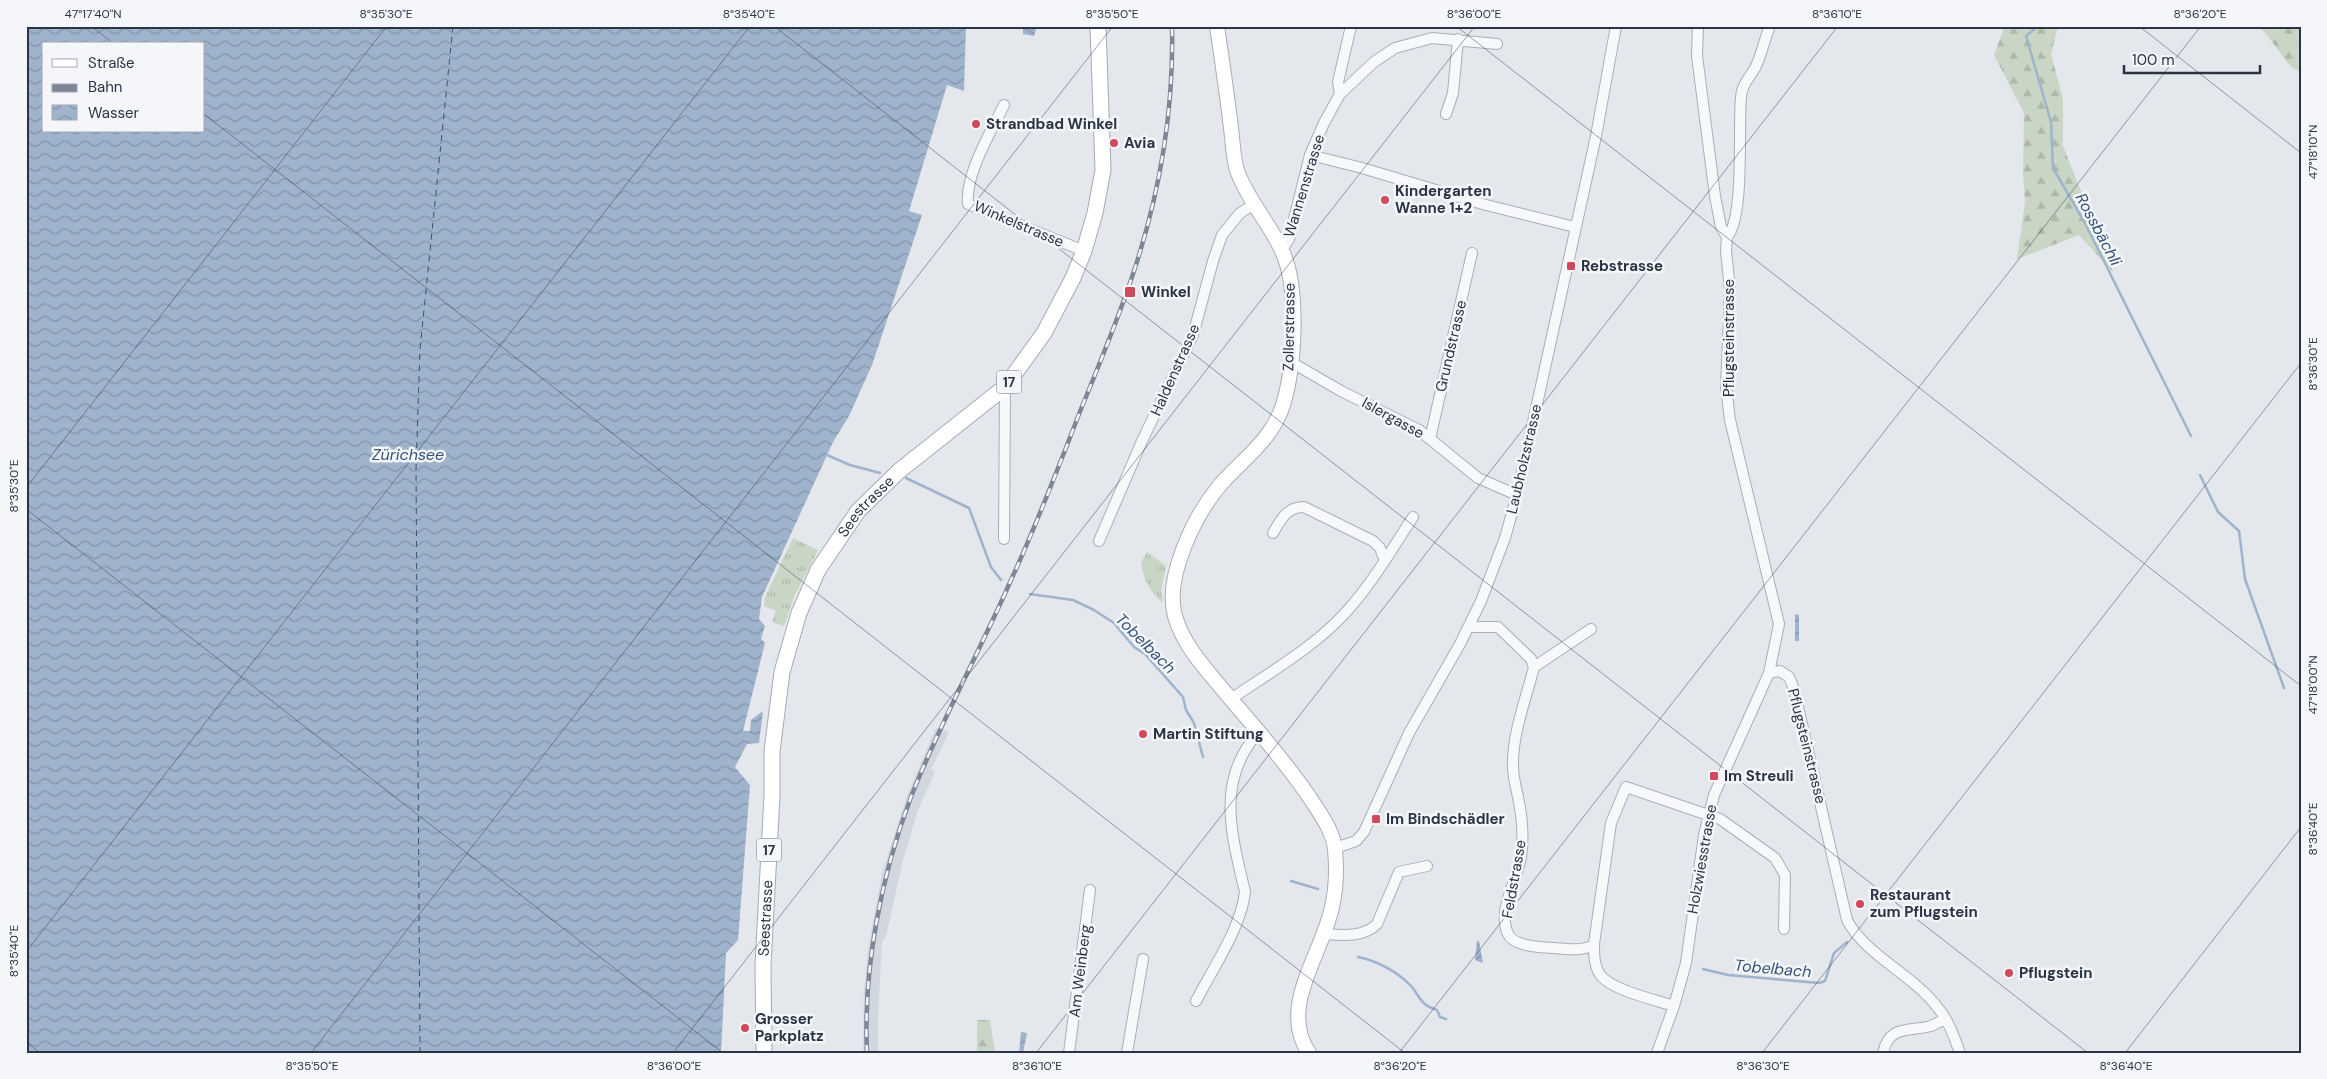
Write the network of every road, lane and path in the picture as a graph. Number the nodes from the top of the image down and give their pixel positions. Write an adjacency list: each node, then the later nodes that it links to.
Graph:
1 (1098, 26): 17 (main road, Seestrasse / 17)
2 (1218, 26): 13 (street, Zollerstrasse)
3 (1350, 26): 9 (street, Wannenstrasse)
4 (1616, 26): 14 (street, Laubholzstrasse)
5 (1698, 26): 15 (street, Pflugsteinstrasse)
6 (1770, 26): 15 (street, Pflugsteinstrasse)
7 (1458, 39): 8 (street, Wannenstrasse); 9 (street, Wannenstrasse); 11 (street)
8 (1496, 44)
9 (1340, 94): 12 (street, Wannenstrasse)
10 (1004, 105): 17 (street, Winkelstrasse)
11 (1446, 114)
12 (1310, 155): 14 (street); 16 (street, Wannenstrasse)
13 (1253, 205): 16 (street, Zollerstrasse); 26 (street, Haldenstrasse)
14 (1575, 227): 22 (street, Laubholzstrasse)
15 (1727, 237): 31 (street, Pflugsteinstrasse)
16 (1282, 250): 19 (street, Zollerstrasse)
17 (1084, 252): 20 (main road, Seestrasse / 17)
18 (1472, 253): 21 (street, Grundstrasse)
19 (1291, 362): 21 (street, Islergasse); 32 (street, Zollerstrasse)
20 (1005, 387): 25 (street); 45 (main road, Seestrasse / 17)
21 (1430, 439): 22 (street, Islergasse)
22 (1517, 494): 28 (street, Laubholzstrasse)
23 (1413, 517): 27 (street)
24 (1273, 533): 27 (street)
25 (1004, 540)
26 (1100, 541)
27 (1385, 561): 32 (street)
28 (1468, 626): 30 (street); 35 (street, Laubholzstrasse)
29 (1591, 629): 30 (street)
30 (1534, 667): 40 (street, Feldstrasse)
31 (1769, 674): 34 (street, Holzwiesstrasse); 44 (street, Pflugsteinstrasse)
32 (1231, 699): 33 (street, Zollerstrasse)
33 (1258, 733): 35 (street, Zollerstrasse); 42 (street)
34 (1709, 817): 38 (street); 40 (street); 43 (street, Holzwiesstrasse)
35 (1335, 848): 39 (street, Zollerstrasse)
36 (1427, 866): 39 (street)
37 (1090, 890): 46 (street, Am Weinberg)
38 (1784, 929)
39 (1322, 939): 48 (street, Zollerstrasse)
40 (1594, 944): 43 (street)
41 (1143, 959): 47 (street)
42 (1196, 1001)
43 (1674, 1006): 49 (street, Holzwiesstrasse)
44 (1945, 1018): 50 (street); 51 (street, Pflugsteinstrasse)
45 (764, 1053)
46 (1069, 1053)
47 (1127, 1053)
48 (1309, 1053)
49 (1657, 1053)
50 (1883, 1053)
51 (1960, 1053)

